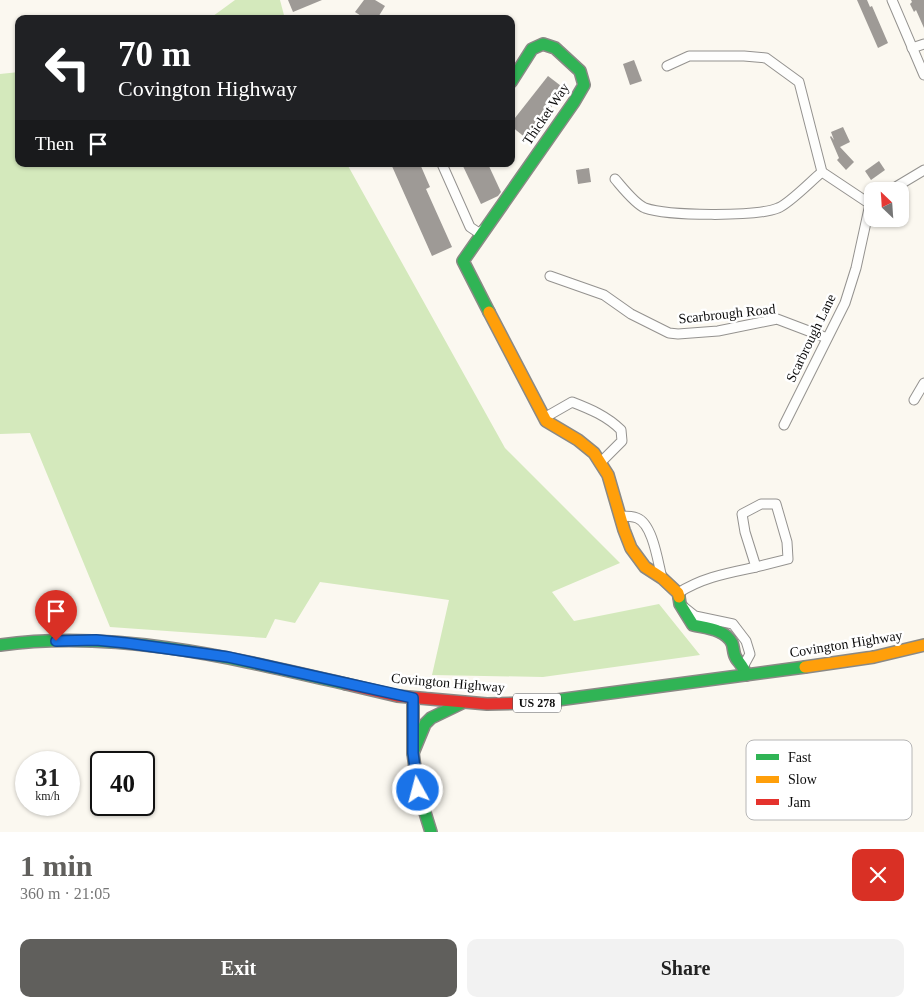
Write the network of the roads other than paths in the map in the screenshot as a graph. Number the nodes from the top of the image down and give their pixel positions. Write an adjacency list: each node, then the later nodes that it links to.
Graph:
1 (892, 0): 3 (street)
2 (924, 44): 3 (street)
3 (912, 48): 5 (street)
4 (667, 66): 9 (street)
5 (924, 75)
6 (515, 76): 13 (main road, Thicket Way)
7 (443, 167): 13 (street)
8 (924, 170): 11 (street)
9 (822, 172): 10 (street); 12 (street)
10 (615, 179)
11 (904, 182)
12 (864, 199)
13 (486, 228): 19 (main road, Thicket Way)
14 (865, 228): 16 (street, Scarbrough Lane)
15 (550, 276): 16 (street, Scarbrough Road)
16 (827, 338): 20 (street, Scarbrough Lane)
17 (924, 383): 18 (street)
18 (914, 400)
19 (544, 418): 21 (main road, Thicket Way); 21 (street)
20 (784, 425)
21 (600, 463): 22 (main road, Thicket Way)
22 (621, 516): 24 (main road, Thicket Way); 24 (street)
23 (756, 568): 23 (street); 25 (street)
24 (662, 578): 25 (main road, Thicket Way)
25 (679, 598): 28 (main road, Thicket Way)
26 (0, 645): 29 (main road, Covington Highway / US 278)
27 (924, 645): 28 (main road, Covington Highway / US 278)
28 (745, 670): 30 (main road, Covington Highway / US 278)
29 (413, 698): 30 (main road, Covington Highway / US 278); 31 (main road)
30 (465, 702): 31 (main road)
31 (413, 753): 32 (main road)
32 (431, 832)

